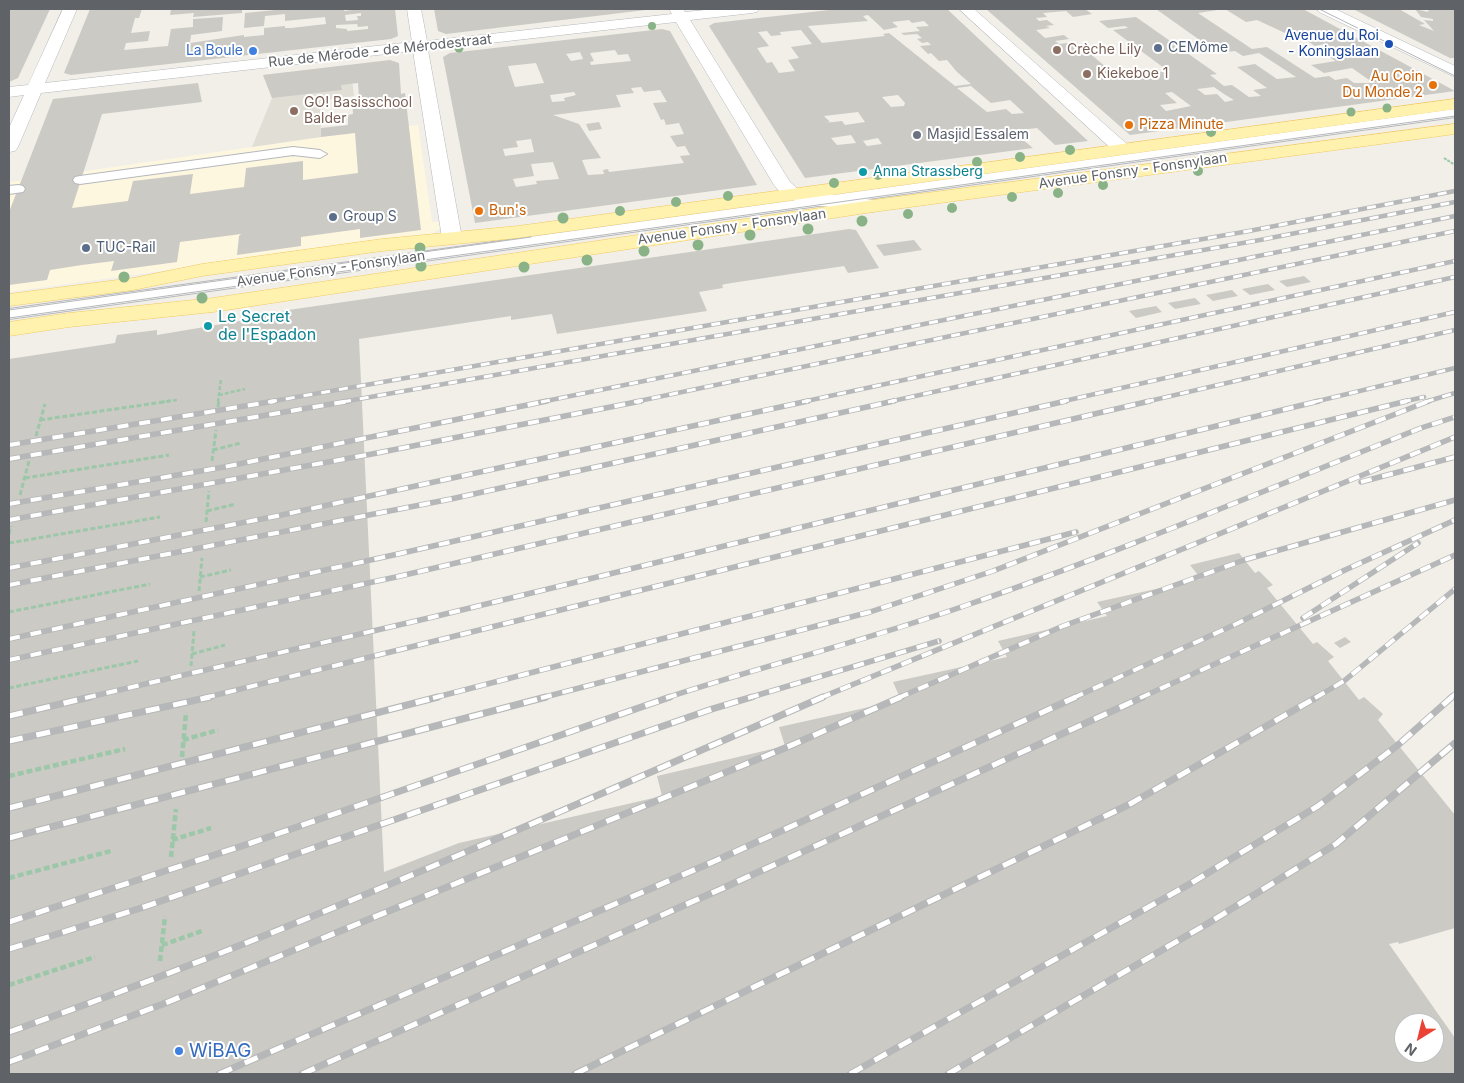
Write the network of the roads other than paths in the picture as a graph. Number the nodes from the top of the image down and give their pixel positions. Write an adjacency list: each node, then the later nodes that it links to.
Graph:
1 (70, 9): 9 (street)
2 (414, 9): 7 (street)
3 (752, 9): 6 (street, Rue de Mérode - de Mérodestraat)
4 (966, 9): 15 (street)
5 (1324, 9): 8 (street)
6 (678, 13): 7 (street, Rue de Mérode - de Mérodestraat); 18 (street)
7 (420, 46): 9 (street, Rue de Mérode - de Mérodestraat); 21 (street)
8 (1455, 72)
9 (35, 90): 10 (street, Rue de Mérode - de Mérodestraat); 14 (street)
10 (9, 92)
11 (1455, 104): 15 (main road, Avenue Fonsny - Fonsnylaan)
12 (1455, 113): 19 (lane, Avenue Fonsny - Fonsnylaan)
13 (1455, 129): 20 (main road, Avenue Fonsny - Fonsnylaan)
14 (9, 147)
15 (1122, 150): 18 (main road, Avenue Fonsny - Fonsnylaan)
16 (320, 154): 17 (lane)
17 (80, 180)
18 (792, 194): 19 (street); 21 (main road, Avenue Fonsny - Fonsnylaan)
19 (828, 200): 20 (street); 23 (lane, Avenue Fonsny - Fonsnylaan)
20 (873, 206): 24 (main road, Avenue Fonsny - Fonsnylaan)
21 (452, 238): 22 (main road, Avenue Fonsny - Fonsnylaan)
22 (9, 300)
23 (9, 314)
24 (9, 329)

